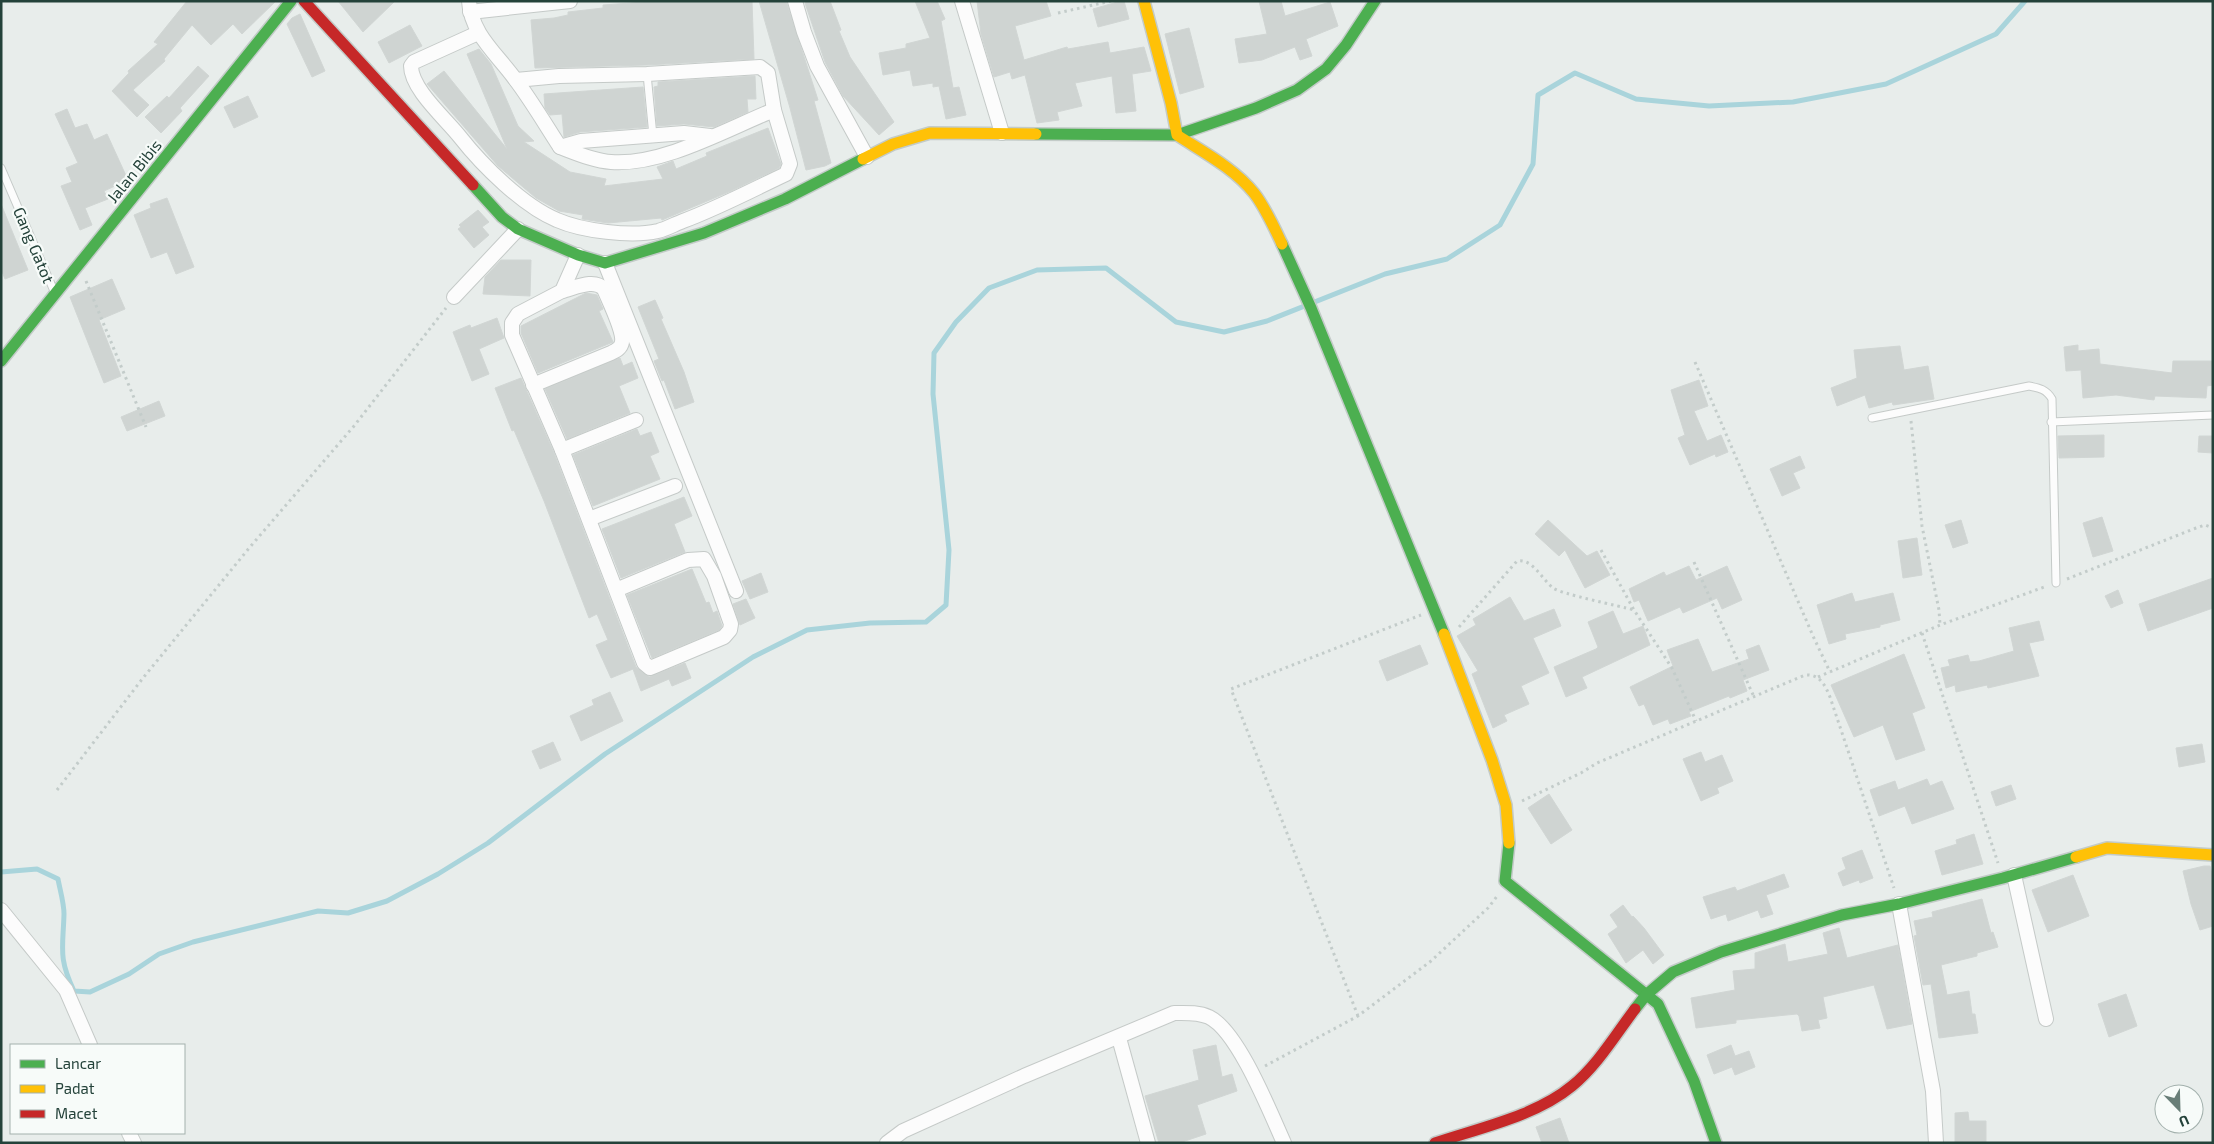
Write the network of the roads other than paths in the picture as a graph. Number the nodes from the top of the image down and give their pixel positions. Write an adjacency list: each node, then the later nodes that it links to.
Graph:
1 (292, 1): 24 (street, Jalan Bibis)
2 (304, 1): 20 (street)
3 (570, 1): 8 (street)
4 (796, 1): 18 (street)
5 (962, 1): 13 (street)
6 (1144, 1): 14 (street)
7 (1375, 1): 14 (street)
8 (469, 6): 9 (street)
9 (478, 33): 11 (street); 12 (street)
10 (647, 74): 11 (street); 12 (street); 15 (lane)
11 (516, 80): 17 (street)
12 (774, 110): 16 (street)
13 (1002, 134): 14 (street); 18 (street)
14 (1177, 135): 42 (street)
15 (653, 136): 16 (street); 17 (street)
16 (710, 136): 17 (street)
17 (560, 147)
18 (867, 157): 22 (street)
19 (1, 168): 24 (lane, Gang Gatot)
20 (518, 229): 21 (street); 25 (street)
21 (578, 256): 22 (street); 23 (street)
22 (605, 263): 37 (street)
23 (562, 291): 27 (street); 27 (street)
24 (55, 293): 26 (street, Jalan Bibis)
25 (454, 297)
26 (1, 361)
27 (534, 385): 32 (street)
28 (2213, 416): 31 (lane)
29 (1872, 418): 31 (lane)
30 (636, 420): 32 (street)
31 (2051, 422): 35 (lane)
32 (562, 450): 34 (street)
33 (675, 486): 34 (street)
34 (589, 520): 36 (street)
35 (2056, 583)
36 (616, 590): 36 (street)
37 (736, 591)
38 (2213, 855): 39 (street)
39 (2008, 876): 40 (street); 43 (street)
40 (1899, 904): 42 (street); 51 (street)
41 (1, 910): 45 (street)
42 (1646, 995): 49 (street); 50 (street)
43 (2046, 1020)
44 (1119, 1038): 46 (street); 47 (street); 48 (street)
45 (90, 1044)
46 (887, 1143)
47 (1148, 1143)
48 (1284, 1143)
49 (1435, 1143)
50 (1716, 1143)
51 (1936, 1143)

